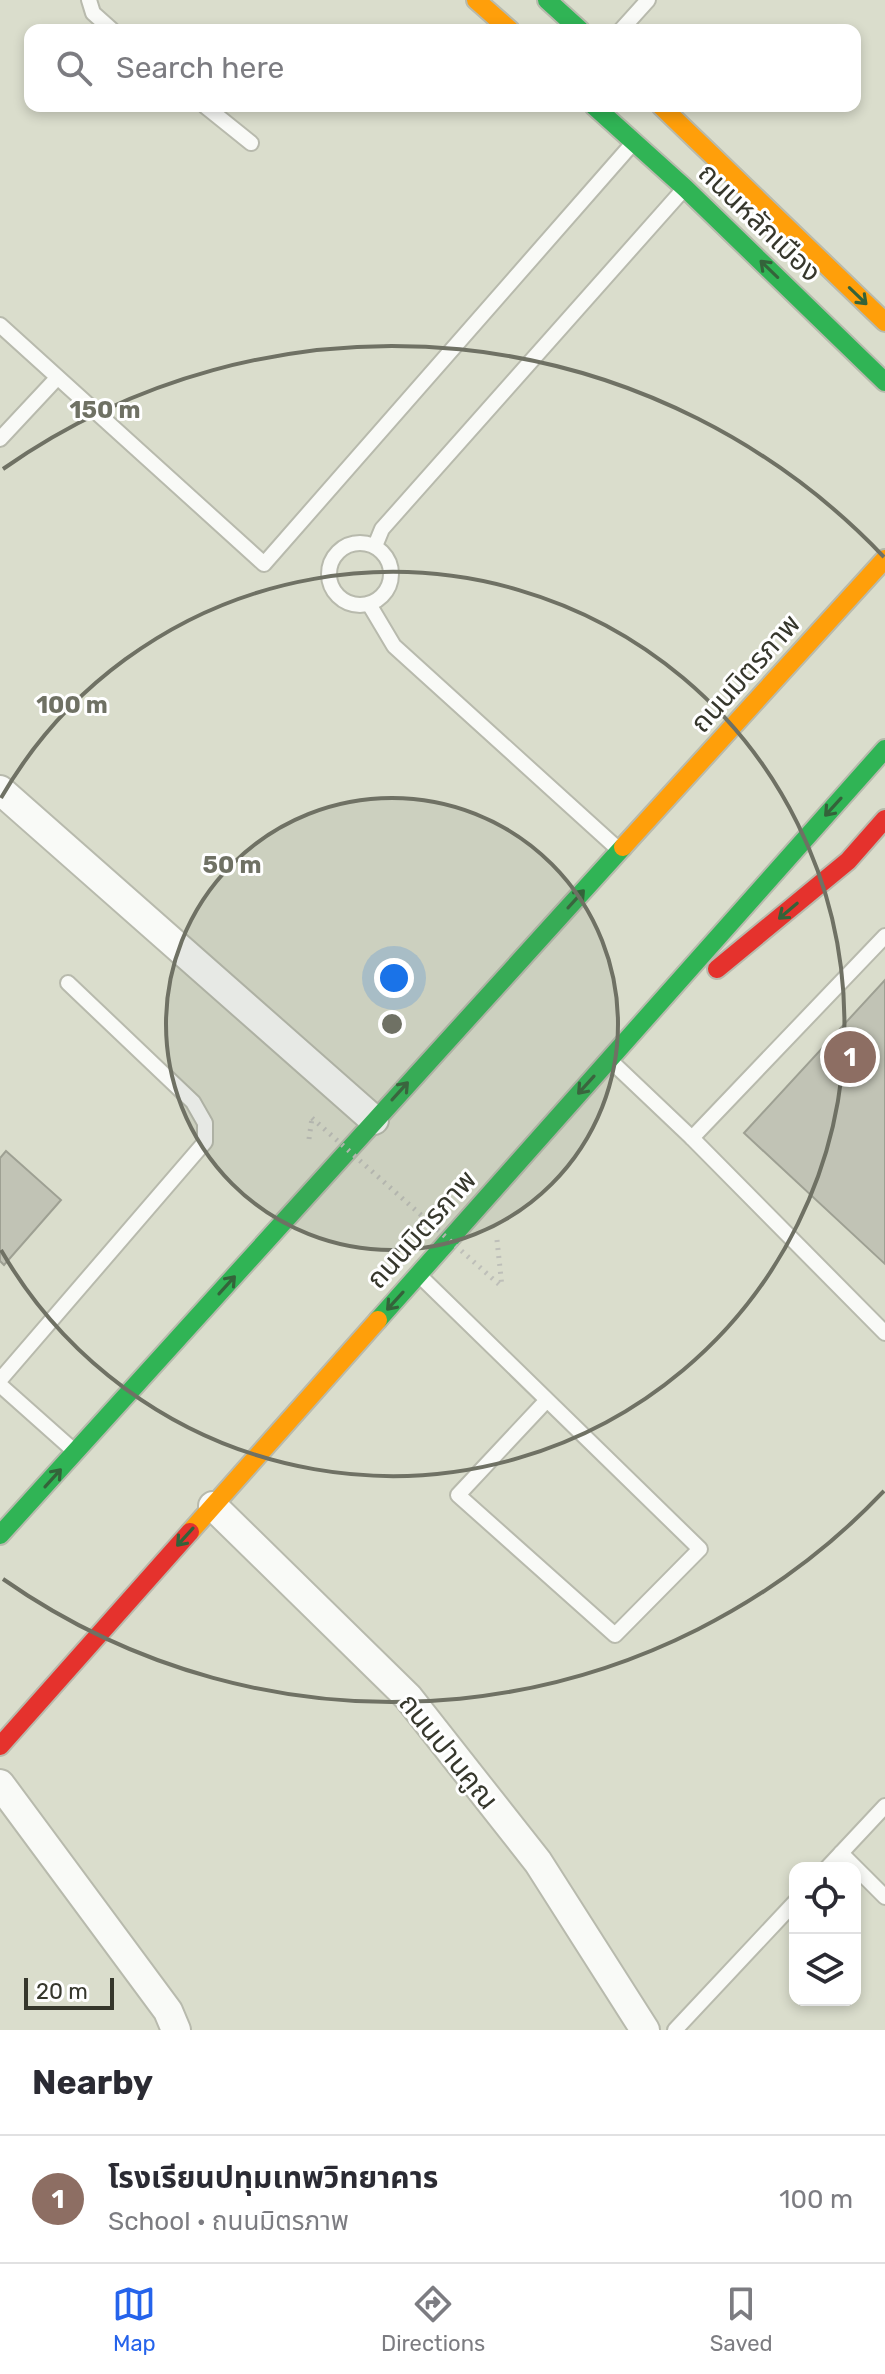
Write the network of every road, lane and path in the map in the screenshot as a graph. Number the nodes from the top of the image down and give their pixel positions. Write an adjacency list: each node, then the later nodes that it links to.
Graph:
1 (89, 0): 5 (lane)
2 (476, 0): 6 (main road)
3 (547, 0): 7 (main road)
4 (648, 0): 8 (lane)
5 (105, 24)
6 (503, 24)
7 (573, 24)
8 (626, 24)
9 (212, 112): 13 (lane)
10 (601, 112): 12 (main road, ถนนหลักเมือง)
11 (667, 112): 15 (main road, ถนนหลักเมือง, one-way to 15)
12 (634, 142): 14 (main road, ถนนหลักเมือง); 17 (lane)
13 (251, 143)
14 (685, 188): 18 (main road, ถนนหลักเมือง, one-way to 14); 20 (lane)
15 (885, 322)
16 (0, 325): 17 (lane)
17 (57, 378): 19 (lane)
18 (885, 382)
19 (0, 439)
20 (375, 546): 22 (lane); 22 (lane)
21 (885, 559): 24 (main road, ถนนมิตรภาพ)
22 (369, 604): 28 (lane)
23 (847, 630): 24 (main road)
24 (797, 658): 28 (main road, ถนนมิตรภาพ)
25 (885, 749): 31 (main road, ถนนมิตรภาพ, one-way to 31)
26 (0, 790): 33 (street)
27 (885, 819): 31 (main road, one-way to 31)
28 (620, 851): 33 (main road, ถนนมิตรภาพ, one-way to 28)
29 (885, 936): 34 (lane)
30 (68, 983): 38 (lane)
31 (609, 1059): 34 (lane); 35 (main road, ถนนมิตรภาพ, one-way to 35)
32 (312, 1118): 36 (path, bridge)
33 (374, 1120): 40 (main road, ถนนมิตรภาพ, one-way to 33)
34 (692, 1138): 37 (lane)
35 (418, 1274): 39 (lane); 41 (main road, ถนนมิตรภาพ, one-way to 41)
36 (502, 1287)
37 (885, 1333)
38 (0, 1382): 40 (lane)
39 (546, 1401): 39 (lane)
40 (76, 1452): 42 (main road, ถนนมิตรภาพ, one-way to 40)
41 (213, 1506): 43 (main road, ถนนมิตรภาพ, one-way to 43); 51 (street, ถนนปานคูณ)
42 (0, 1535)
43 (0, 1746)
44 (0, 1784): 50 (street)
45 (885, 1806): 46 (lane)
46 (841, 1853): 47 (lane); 48 (lane)
47 (833, 1862)
48 (885, 1897)
49 (789, 1908): 52 (lane)
50 (176, 2030)
51 (645, 2030)
52 (675, 2030)

